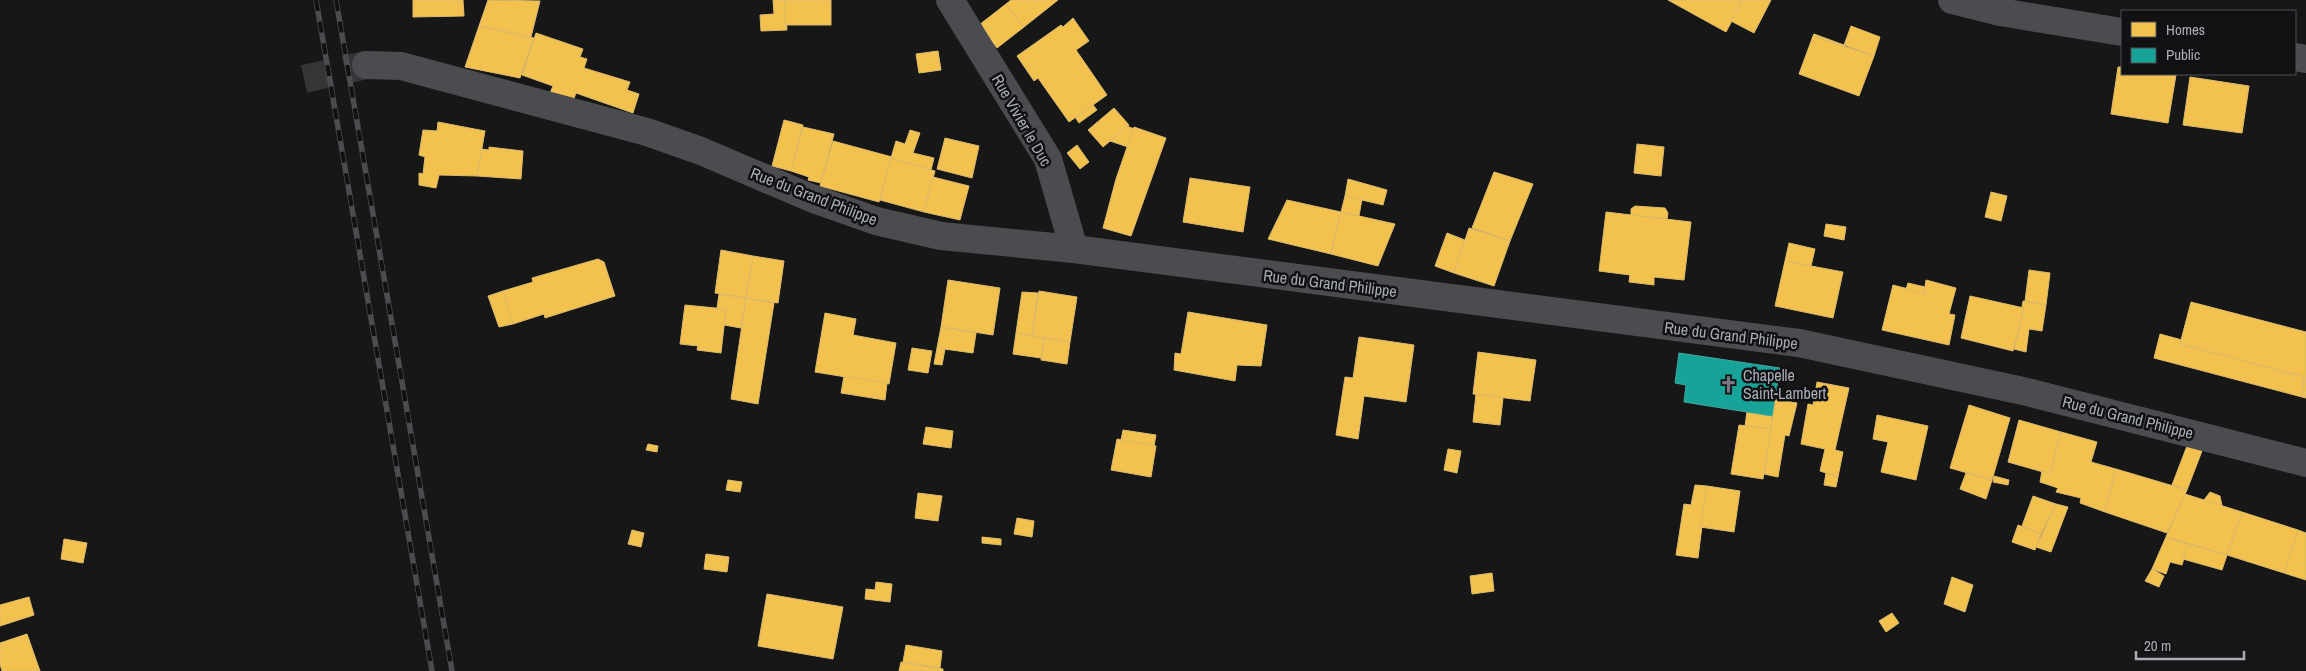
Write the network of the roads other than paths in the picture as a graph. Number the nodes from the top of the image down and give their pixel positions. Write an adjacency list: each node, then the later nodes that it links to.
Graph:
1 (950, 0): 5 (street, Rue Vivier le Duc)
2 (1952, 0): 3 (street)
3 (2121, 32)
4 (366, 65): 5 (street, Rue du Grand Philippe)
5 (1074, 249): 6 (street, Rue du Grand Philippe)
6 (2306, 463)

